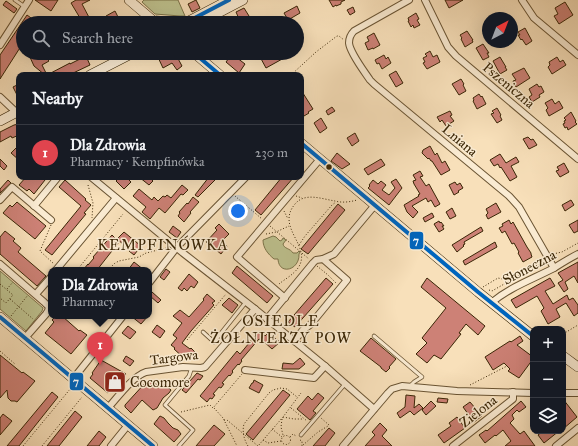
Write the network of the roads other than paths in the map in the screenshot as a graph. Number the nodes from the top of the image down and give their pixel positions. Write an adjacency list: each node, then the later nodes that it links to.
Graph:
1 (15, 0): 9 (lane)
2 (29, 0): 9 (street)
3 (129, 0): 11 (street)
4 (229, 0): 12 (street)
5 (243, 0): 13 (street)
6 (409, 0): 43 (street, Lniana)
7 (425, 0): 27 (street, Pszeniczna)
8 (522, 0): 16 (street)
9 (25, 7): 10 (street)
10 (19, 16)
11 (146, 16)
12 (197, 16)
13 (213, 16)
14 (16, 21): 15 (street)
15 (0, 45)
16 (578, 55)
17 (119, 60): 19 (street)
18 (202, 60): 20 (street)
19 (96, 72)
20 (216, 72)
21 (0, 97): 22 (street)
22 (16, 111)
23 (16, 114): 24 (street)
24 (0, 121)
25 (304, 146): 26 (street)
26 (320, 159): 28 (street); 35 (street)
27 (578, 159)
28 (304, 178)
29 (56, 180): 36 (street)
30 (95, 180): 33 (street)
31 (243, 180): 38 (street)
32 (302, 180): 47 (street)
33 (116, 198): 38 (street); 42 (street)
34 (0, 200): 36 (street)
35 (375, 205): 40 (street); 49 (street)
36 (34, 206): 37 (street)
37 (51, 220)
38 (177, 248): 44 (street); 48 (street)
39 (578, 254): 43 (street, Słoneczna)
40 (323, 259): 47 (street); 60 (street)
41 (0, 264): 46 (street)
42 (58, 267)
43 (554, 268): 49 (street, Słoneczna)
44 (152, 279)
45 (48, 280): 46 (street)
46 (36, 294): 50 (street)
47 (285, 298): 54 (street)
48 (246, 302): 51 (street); 56 (lane)
49 (492, 303): 57 (street)
50 (48, 306)
51 (255, 309): 54 (street); 63 (street, Targowa)
52 (48, 311): 59 (street)
53 (5, 318): 59 (street)
54 (267, 318): 60 (street)
55 (121, 319): 66 (street)
56 (203, 332)
57 (530, 334)
58 (374, 336): 68 (lane)
59 (26, 338): 66 (street)
60 (294, 341): 62 (street)
61 (566, 358): 64 (street)
62 (325, 366): 65 (street); 67 (street)
63 (192, 367): 73 (street, Targowa); 80 (lane)
64 (578, 367)
65 (245, 370)
66 (73, 382): 73 (street)
67 (345, 384): 74 (street); 77 (lane)
68 (410, 386): 69 (street); 74 (street)
69 (513, 392): 70 (street); 82 (street, Zielona)
70 (530, 393)
71 (566, 393): 72 (street)
72 (578, 393)
73 (108, 408): 75 (street)
74 (374, 409): 81 (street)
75 (128, 425): 78 (street); 79 (street)
76 (578, 428): 83 (street)
77 (301, 435)
78 (111, 446)
79 (153, 446)
80 (179, 446)
81 (343, 446)
82 (454, 446)
83 (556, 446)

